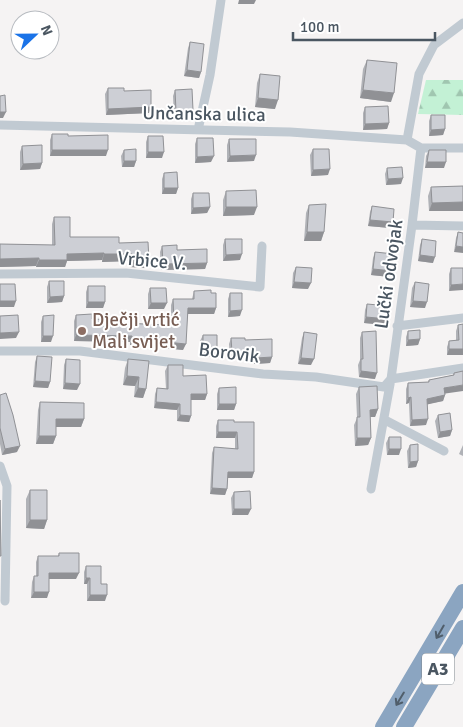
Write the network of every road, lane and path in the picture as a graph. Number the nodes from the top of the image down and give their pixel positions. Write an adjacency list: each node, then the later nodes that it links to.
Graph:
1 (221, 0): 4 (street)
2 (463, 24): 5 (street)
3 (0, 125): 4 (street, Unčanska ulica)
4 (198, 130): 5 (street, Unčanska ulica)
5 (407, 140): 6 (street)
6 (421, 148): 7 (street); 8 (street, Lučki odvojak)
7 (463, 148)
8 (412, 225): 9 (street); 13 (street, Lučki odvojak)
9 (463, 226)
10 (262, 246): 11 (street, Vrbice V.)
11 (0, 274)
12 (463, 318): 13 (street)
13 (397, 326): 16 (street, Lučki odvojak)
14 (0, 351): 16 (street, Borovik)
15 (463, 368): 16 (street)
16 (391, 379): 17 (street, Lučki odvojak)
17 (384, 420): 18 (street); 20 (street, Lučki odvojak)
18 (444, 451)
19 (0, 466): 22 (street)
20 (371, 489)
21 (463, 592): 25 (highway, A3, one-way to 25)
22 (5, 602)
23 (463, 628): 24 (highway, A3)
24 (413, 719): 26 (highway, A3)
25 (383, 727)
26 (404, 727)

